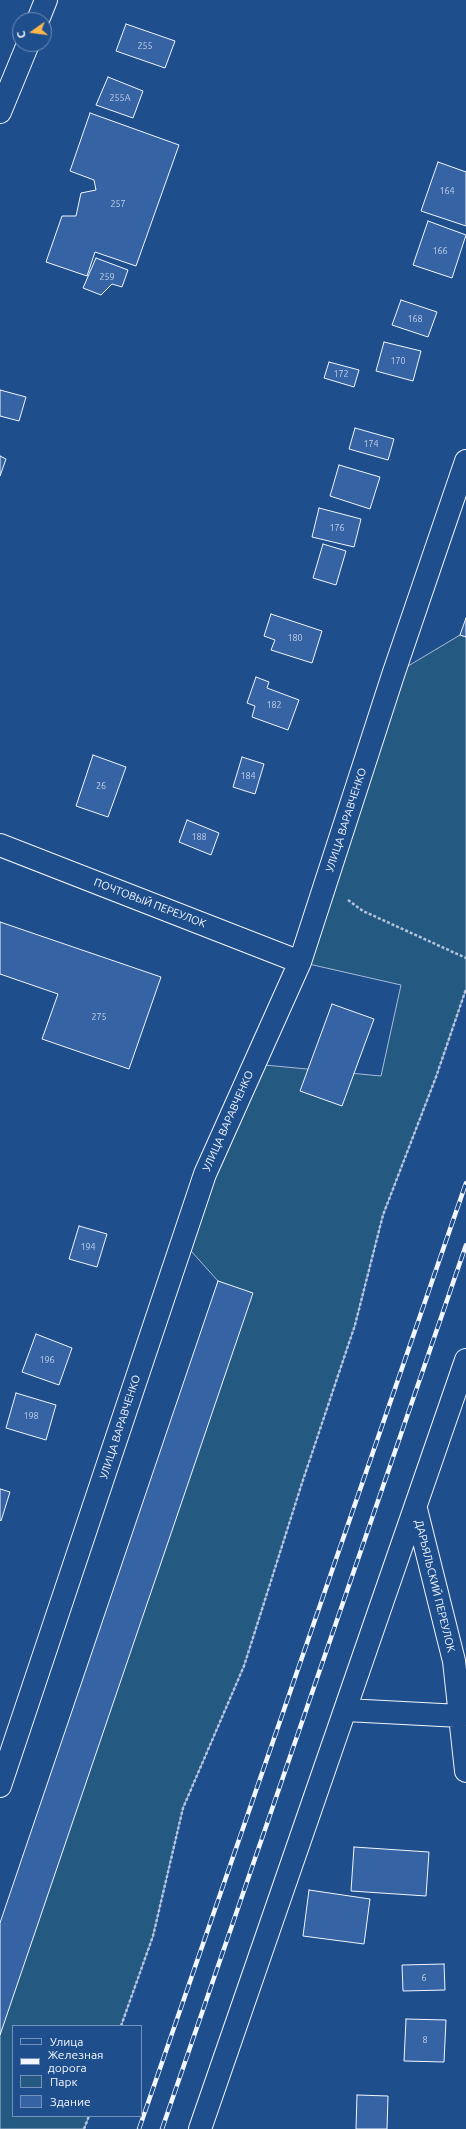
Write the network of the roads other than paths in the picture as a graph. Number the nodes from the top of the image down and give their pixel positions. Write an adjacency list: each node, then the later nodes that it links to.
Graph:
1 (46, 0): 2 (street)
2 (41, 12)
3 (25, 52): 4 (street)
4 (0, 112)
5 (466, 461): 7 (street, УЛИЦА ВАРАВЧЕНКО)
6 (0, 845): 7 (street, ПОЧТОВЫЙ ПЕРЕУЛОК)
7 (300, 962): 13 (street, УЛИЦА ВАРАВЧЕНКО)
8 (466, 1360): 9 (street, ДАРЬЯЛЬСКИЙ ПЕРЕУЛОК)
9 (416, 1509): 10 (street); 11 (street, ДАРЬЯЛЬСКИЙ ПЕРЕУЛОК)
10 (346, 1710): 11 (street); 14 (street)
11 (460, 1716): 12 (street, ДАРЬЯЛЬСКИЙ ПЕРЕУЛОК)
12 (466, 1771)
13 (0, 1786)
14 (200, 2129)

